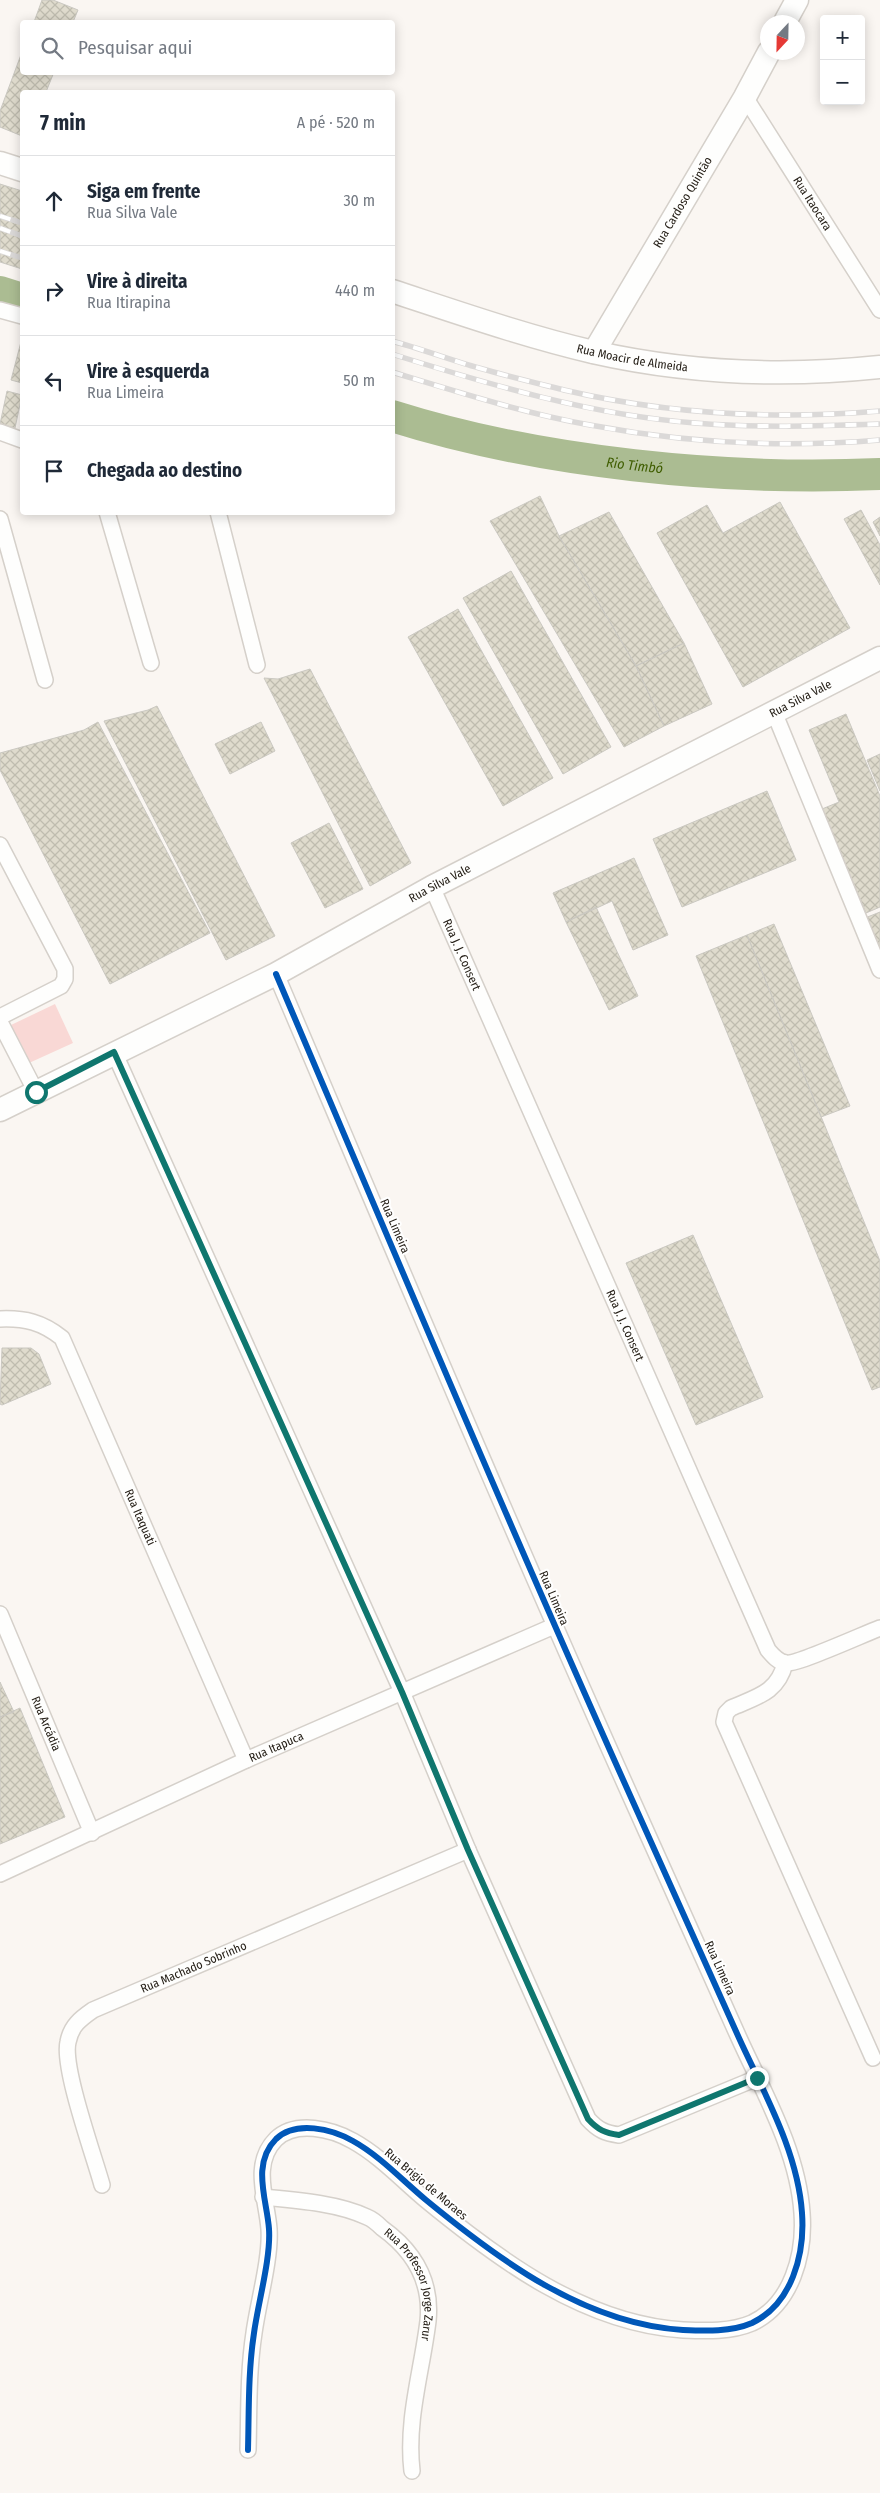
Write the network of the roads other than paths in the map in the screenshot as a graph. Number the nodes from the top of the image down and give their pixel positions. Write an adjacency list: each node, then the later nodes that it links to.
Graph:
1 (797, 0): 2 (street)
2 (789, 15)
3 (765, 60): 4 (street, Rua Cardoso Quintão)
4 (745, 97): 9 (street, Rua Itaocara); 11 (street, Rua Cardoso Quintão)
5 (0, 163): 6 (street)
6 (20, 169)
7 (395, 292): 11 (street, Rua Moacir de Almeida)
8 (0, 310): 10 (street)
9 (880, 310)
10 (20, 315)
11 (594, 352): 12 (street, Rua Moacir de Almeida)
12 (880, 367)
13 (0, 432): 14 (street)
14 (20, 439)
15 (108, 515): 19 (street)
16 (219, 515): 20 (street)
17 (0, 520): 21 (street)
18 (880, 658): 22 (street, Rua Silva Vale)
19 (151, 663)
20 (257, 665)
21 (45, 680)
22 (774, 712): 24 (street, Rua Silva Vale); 25 (street)
23 (0, 846): 27 (street)
24 (432, 887): 26 (street, Rua Silva Vale); 36 (street, Rua J. J. Consert)
25 (880, 970)
26 (276, 974): 29 (street, Rua Silva Vale); 34 (street, Rua Limeira)
27 (0, 1017)
28 (0, 1022): 30 (street)
29 (114, 1052): 30 (street, Rua Silva Vale); 37 (street)
30 (36, 1092): 31 (street, Rua Silva Vale)
31 (0, 1110)
32 (0, 1319): 38 (street, Rua Itaquati)
33 (0, 1614): 39 (street, Rua Arcádia)
34 (554, 1626): 37 (street, Rua Itapuca); 43 (street, Rua Limeira)
35 (880, 1628): 36 (street)
36 (785, 1663): 42 (street)
37 (402, 1692): 38 (street, Rua Itapuca); 40 (street)
38 (246, 1760): 39 (street, Rua Itapuca)
39 (92, 1833): 41 (street, Rua Itapuca)
40 (468, 1850): 43 (street); 44 (street, Rua Machado Sobrinho)
41 (0, 1874)
42 (873, 2058)
43 (757, 2078): 46 (street, Rua Limeira)
44 (102, 2185)
45 (263, 2197): 46 (street, Rua Brigio de Moraes); 47 (street, Rua Brigio de Moraes); 48 (street, Rua Professor Jorge Zarur)
46 (803, 2233)
47 (248, 2450)
48 (412, 2471)

